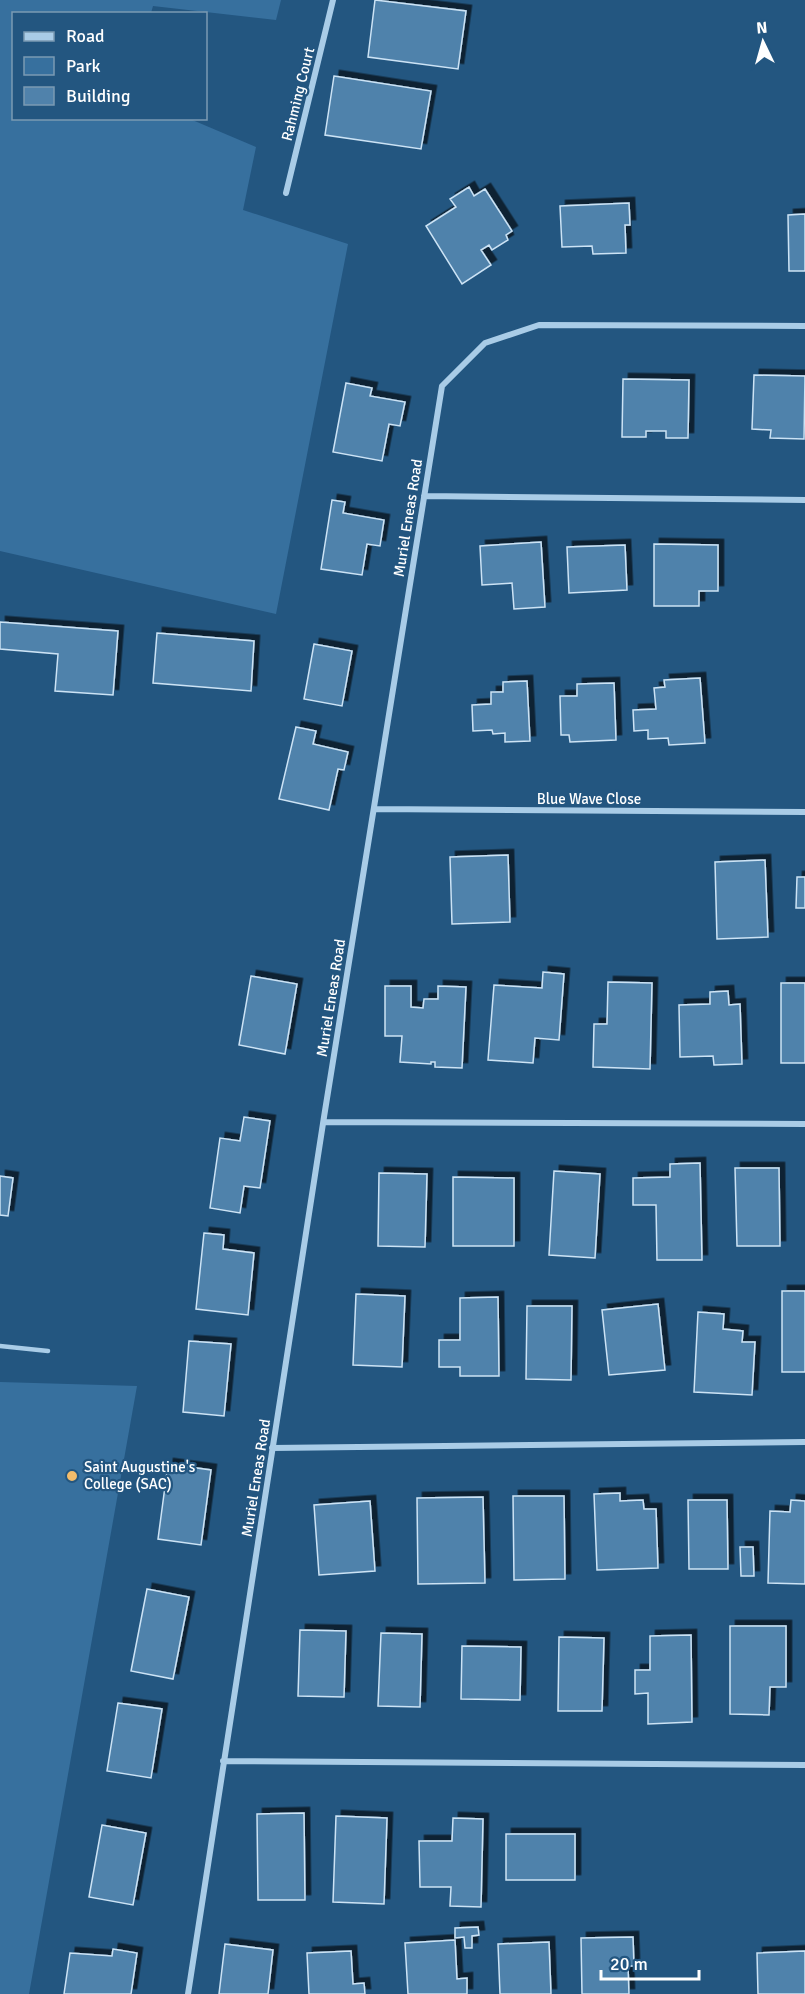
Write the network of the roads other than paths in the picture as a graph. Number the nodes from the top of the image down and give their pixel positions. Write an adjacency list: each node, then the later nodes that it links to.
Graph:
1 (333, 0): 2 (street, Rahming Court)
2 (286, 193)
3 (805, 326): 4 (street, Muriel Eneas Road)
4 (424, 496): 5 (street); 6 (street, Muriel Eneas Road)
5 (805, 500)
6 (374, 809): 7 (street, Blue Wave Close); 8 (street, Muriel Eneas Road)
7 (805, 812)
8 (324, 1122): 9 (street); 13 (street, Muriel Eneas Road)
9 (805, 1124)
10 (0, 1346): 11 (lane)
11 (48, 1351)
12 (805, 1442): 13 (street)
13 (272, 1448): 14 (street, Muriel Eneas Road)
14 (223, 1761): 15 (street); 16 (street, Muriel Eneas Road)
15 (805, 1765)
16 (188, 1994)

